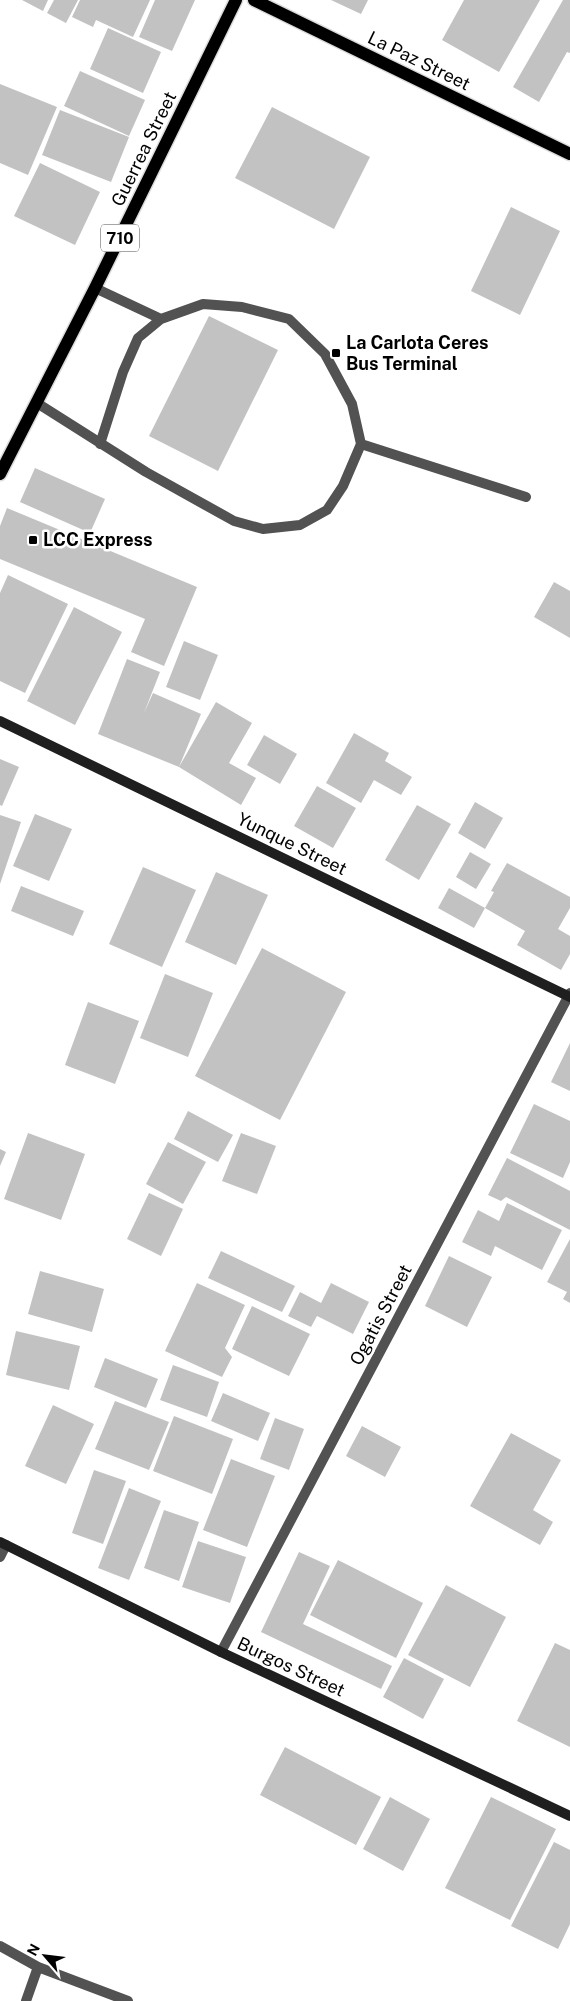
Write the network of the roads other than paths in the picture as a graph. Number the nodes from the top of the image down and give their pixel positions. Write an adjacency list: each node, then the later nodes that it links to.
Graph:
1 (236, 0): 4 (main road, Guerrea Street / 710)
2 (254, 0): 3 (main road, La Paz Street)
3 (570, 154)
4 (95, 288): 5 (street); 6 (main road, Guerrea Street / 710)
5 (161, 319): 7 (street); 8 (street)
6 (36, 403): 7 (street); 9 (main road, Guerrea Street / 710)
7 (100, 444): 8 (street)
8 (361, 444): 10 (street)
9 (0, 474)
10 (526, 497)
11 (0, 721): 12 (street, Yunque Street)
12 (569, 995): 15 (street, Ogatis Street)
13 (3, 1544): 14 (street); 15 (street, Burgos Street)
14 (0, 1557)
15 (221, 1652): 16 (street, Burgos Street)
16 (570, 1816)
17 (0, 1946): 18 (street)
18 (38, 1967): 19 (street); 20 (street)
19 (26, 2001)
20 (128, 2001)

